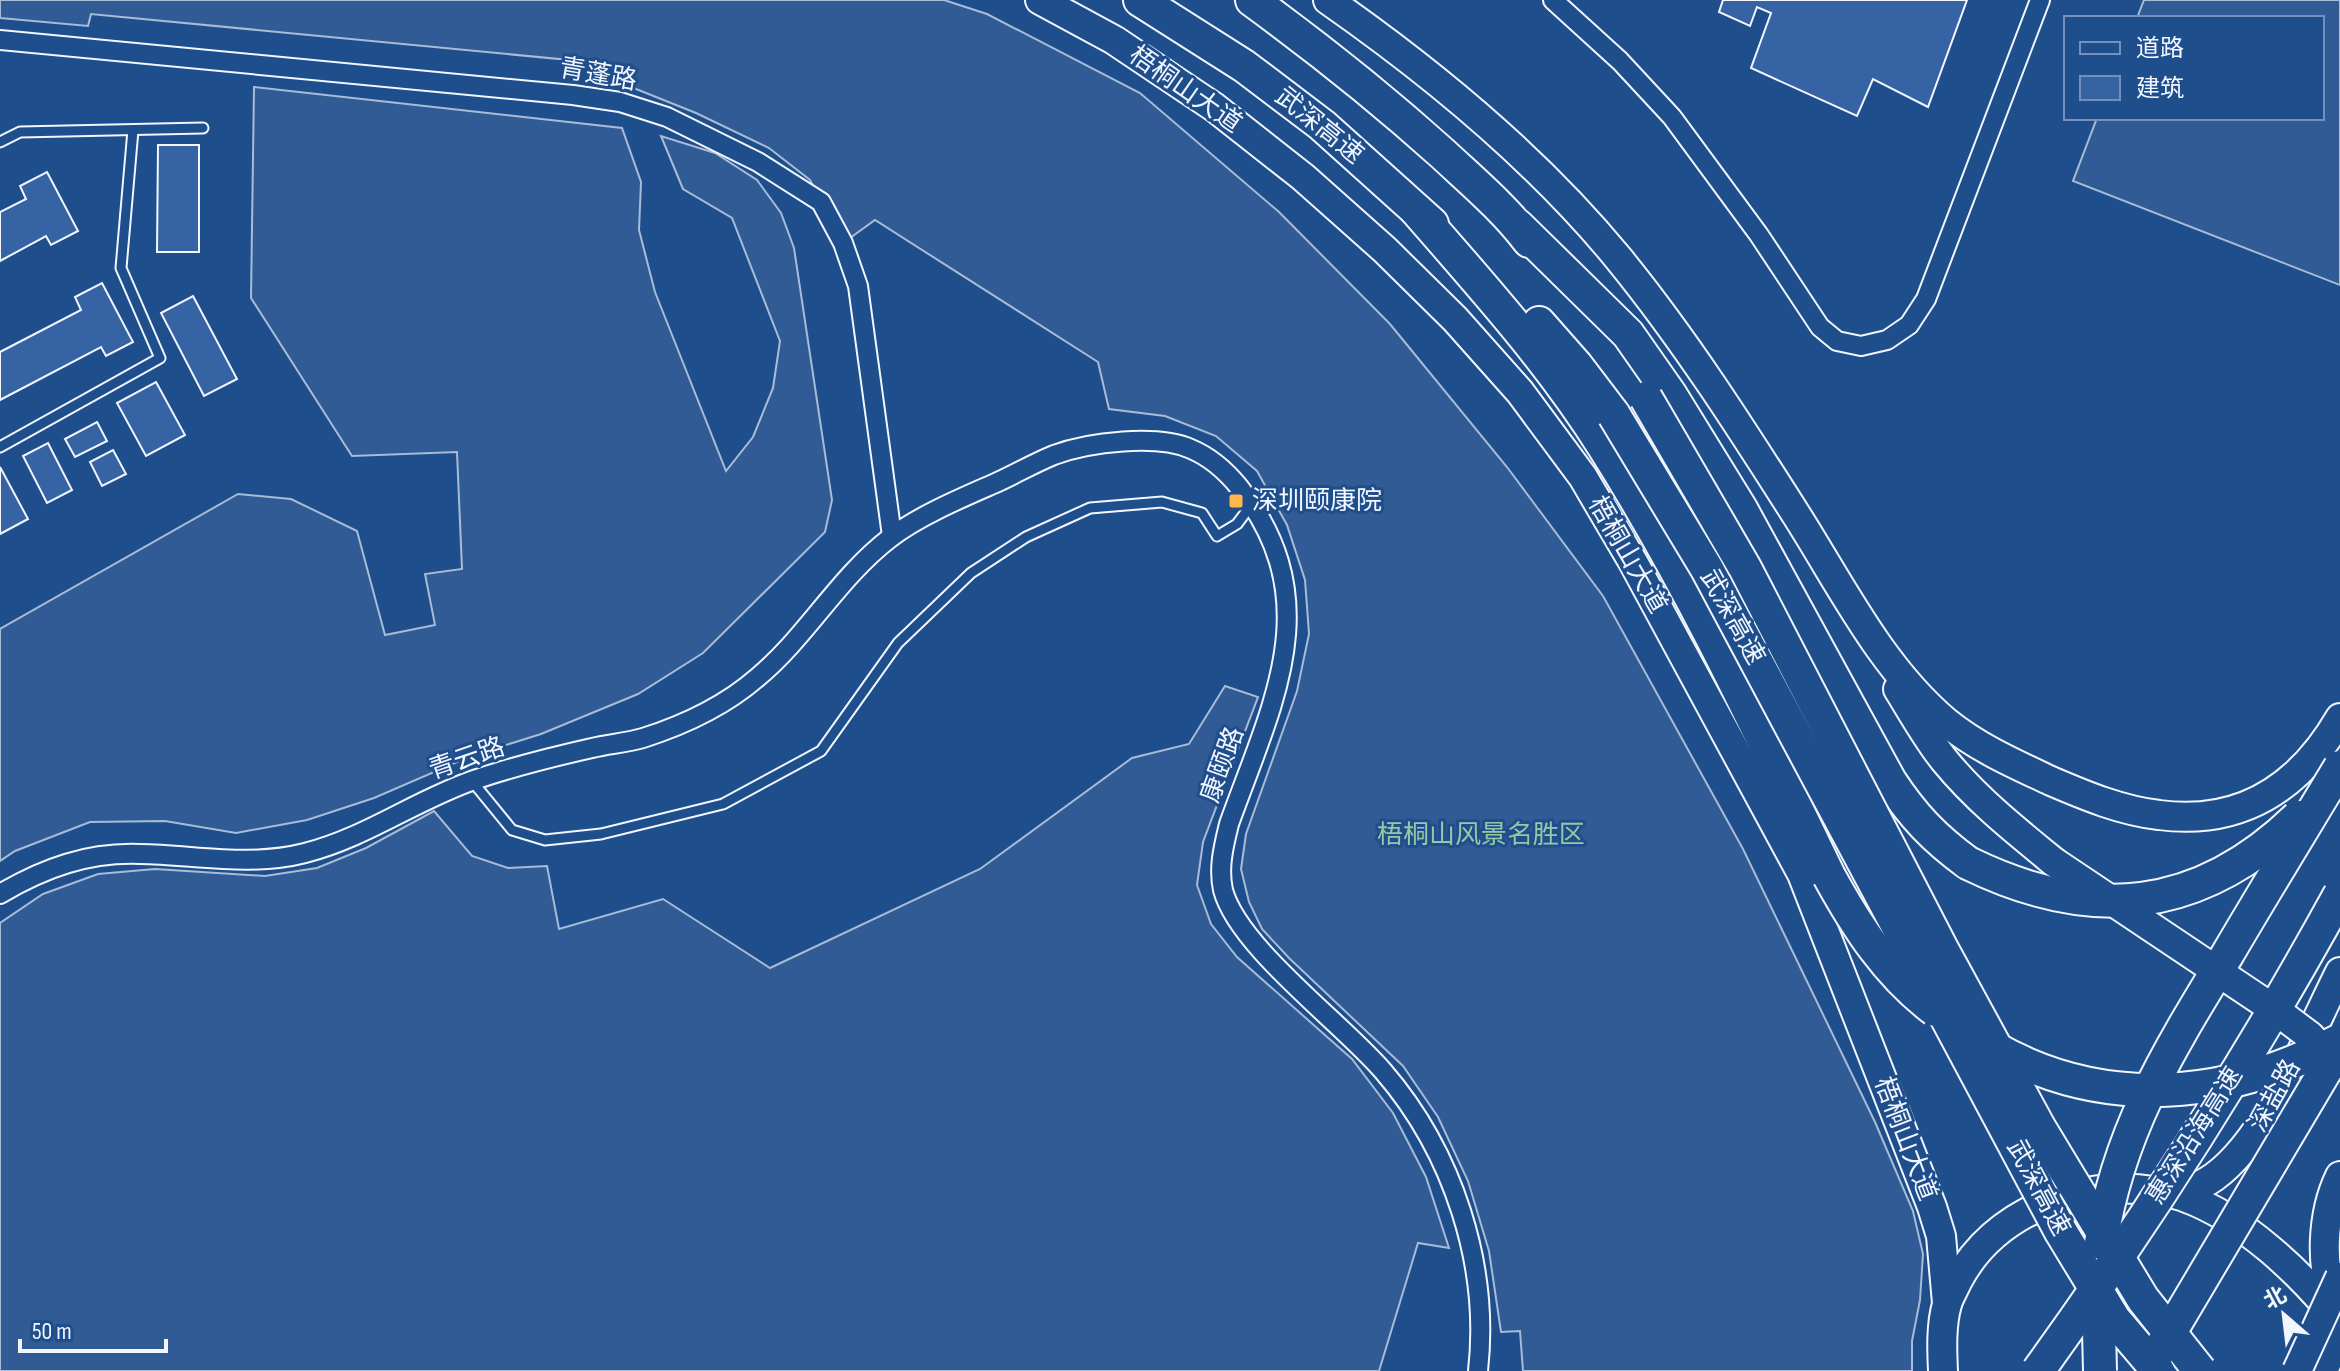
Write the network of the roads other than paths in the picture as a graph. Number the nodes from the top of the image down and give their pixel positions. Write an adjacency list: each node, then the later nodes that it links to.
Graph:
1 (1040, 0): 28 (main road, 梧桐山大道)
2 (1140, 0): 11 (highway, 武深高速)
3 (1252, 0): 12 (highway, 武深高速)
4 (1328, 0): 16 (main road)
5 (1553, 0): 6 (street)
6 (2040, 0)
7 (0, 40): 15 (street, 青蓬路)
8 (203, 128): 9 (lane)
9 (133, 130): 10 (lane); 13 (lane)
10 (0, 142)
11 (1416, 210): 23 (highway, bridge); 36 (highway, 武深高速, bridge)
12 (1518, 226): 18 (highway, bridge); 37 (highway, 武深高速, bridge)
13 (0, 447)
14 (1252, 504): 15 (street, 康颐路); 19 (lane); 31 (street, 康颐路)
15 (892, 536): 19 (street, 青云路)
16 (1852, 606): 17 (main road); 24 (main road, bridge)
17 (2340, 718)
18 (2340, 766): 34 (highway, bridge)
19 (472, 781): 20 (street, 青云路)
20 (0, 894)
21 (2340, 894): 33 (highway, 惠深沿海高速, bridge)
22 (2340, 972): 26 (main road, 深盐路)
23 (2340, 1043): 35 (highway, bridge)
24 (2340, 1072)
25 (2340, 1176): 29 (main road)
26 (2181, 1195): 28 (main road); 30 (main road)
27 (2340, 1277): 38 (main road, bridge)
28 (1947, 1303): 32 (main road)
29 (2340, 1314)
30 (2340, 1324): 39 (highway)
31 (1478, 1371)
32 (1943, 1371)
33 (2038, 1371)
34 (2100, 1371)
35 (2147, 1371)
36 (2158, 1371)
37 (2200, 1371)
38 (2297, 1371)
39 (2321, 1371)

